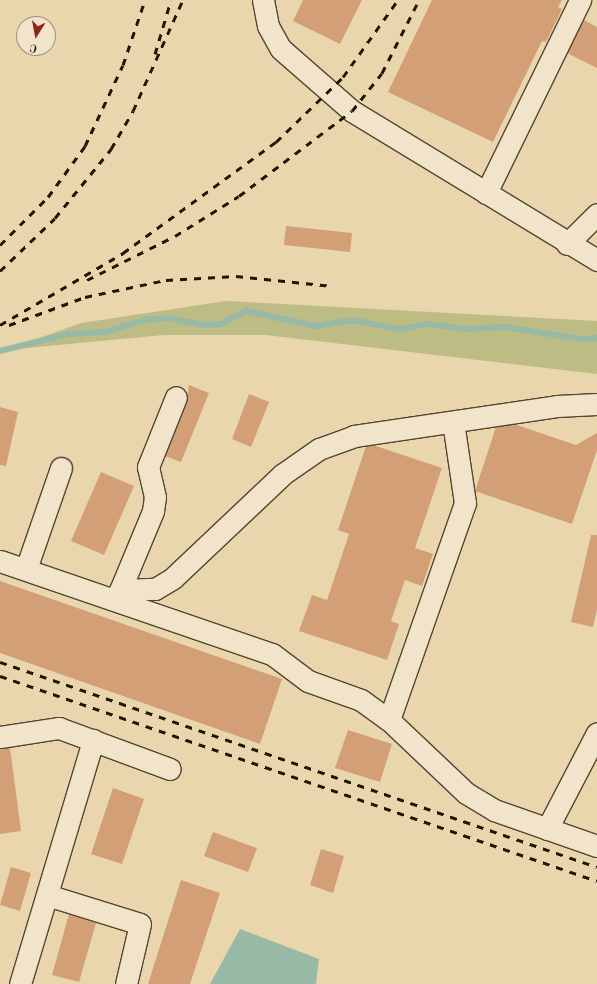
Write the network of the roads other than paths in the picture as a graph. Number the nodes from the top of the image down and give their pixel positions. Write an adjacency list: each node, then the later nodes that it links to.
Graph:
1 (263, 0): 3 (lane)
2 (580, 0): 3 (lane)
3 (486, 192): 5 (lane)
4 (597, 214): 5 (lane)
5 (567, 244): 6 (lane)
6 (597, 260)
7 (176, 397): 13 (lane)
8 (597, 404): 9 (lane)
9 (454, 422): 13 (lane); 14 (lane)
10 (61, 468): 12 (lane)
11 (0, 561): 12 (lane)
12 (26, 569): 13 (lane)
13 (118, 595): 14 (lane)
14 (389, 720): 19 (lane)
15 (597, 733): 19 (lane)
16 (0, 737): 17 (lane)
17 (93, 740): 18 (lane); 21 (lane)
18 (170, 769)
19 (547, 829): 20 (lane)
20 (597, 846)
21 (47, 895): 22 (lane); 23 (lane)
22 (20, 984)
23 (126, 984)

